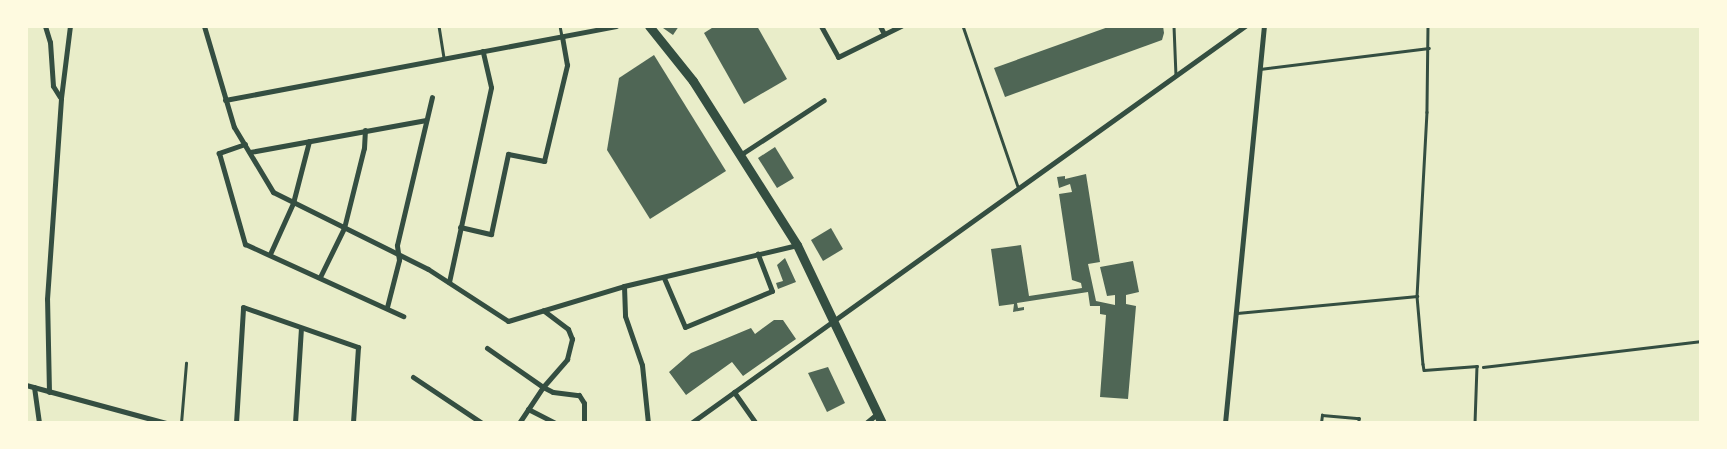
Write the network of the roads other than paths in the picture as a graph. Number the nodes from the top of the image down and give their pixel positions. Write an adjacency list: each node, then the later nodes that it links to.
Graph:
1 (45, 26): 24 (street)
2 (70, 26): 24 (street)
3 (204, 26): 25 (street)
4 (439, 26): 20 (lane)
5 (560, 26): 17 (lane)
6 (616, 26): 17 (street)
7 (649, 26): 32 (main road)
8 (820, 26): 16 (street)
9 (880, 26): 16 (street)
10 (900, 26): 16 (street)
11 (963, 26): 33 (lane)
12 (1174, 26): 22 (lane)
13 (1245, 26): 22 (street)
14 (1264, 26): 21 (street)
15 (1428, 26): 18 (lane)
16 (884, 34)
17 (562, 36): 19 (street); 35 (street)
18 (1429, 48): 21 (lane); 45 (lane)
19 (483, 51): 20 (street); 35 (street)
20 (444, 58): 25 (street)
21 (1258, 69): 48 (street)
22 (1176, 75): 33 (street)
23 (432, 97): 27 (street)
24 (61, 98): 58 (street)
25 (225, 100): 30 (street)
26 (824, 100): 32 (street)
27 (426, 120): 28 (street); 38 (street)
28 (365, 130): 29 (street); 36 (street)
29 (309, 141): 31 (street); 34 (street)
30 (245, 144): 31 (street); 39 (street)
31 (250, 152): 34 (street)
32 (740, 155): 37 (main road)
33 (1018, 187): 50 (street)
34 (293, 203): 36 (street); 39 (street)
35 (460, 227): 43 (street)
36 (344, 228): 38 (street); 41 (street)
37 (797, 245): 40 (street); 50 (main road)
38 (398, 253): 43 (street); 46 (street)
39 (270, 254): 41 (street)
40 (758, 254): 42 (street); 42 (street)
41 (320, 277): 46 (street)
42 (664, 278): 44 (street)
43 (448, 282): 47 (street)
44 (624, 286): 47 (street); 72 (street)
45 (1418, 296): 48 (lane); 80 (lane)
46 (387, 306): 49 (street)
47 (542, 310): 56 (street)
48 (1236, 313): 77 (street)
49 (403, 316)
50 (832, 320): 59 (street); 61 (main road)
51 (301, 328): 65 (street); 66 (street); 67 (street)
52 (487, 348): 56 (street)
53 (186, 363): 64 (lane)
54 (413, 377): 68 (street)
55 (26, 385): 57 (street)
56 (543, 387): 60 (street); 71 (street)
57 (34, 388): 58 (street); 62 (street)
58 (49, 392): 63 (street)
59 (734, 392): 73 (street); 74 (street)
60 (528, 409): 69 (street); 70 (street)
61 (878, 414): 75 (street); 76 (main road)
62 (39, 423)
63 (166, 423)
64 (181, 423)
65 (236, 423)
66 (295, 423)
67 (353, 423)
68 (482, 423)
69 (519, 423)
70 (555, 423)
71 (584, 423)
72 (648, 423)
73 (691, 423)
74 (756, 423)
75 (866, 423)
76 (882, 423)
77 (1226, 423)
78 (1321, 423): 79 (lane)
79 (1359, 423)
80 (1476, 423)

